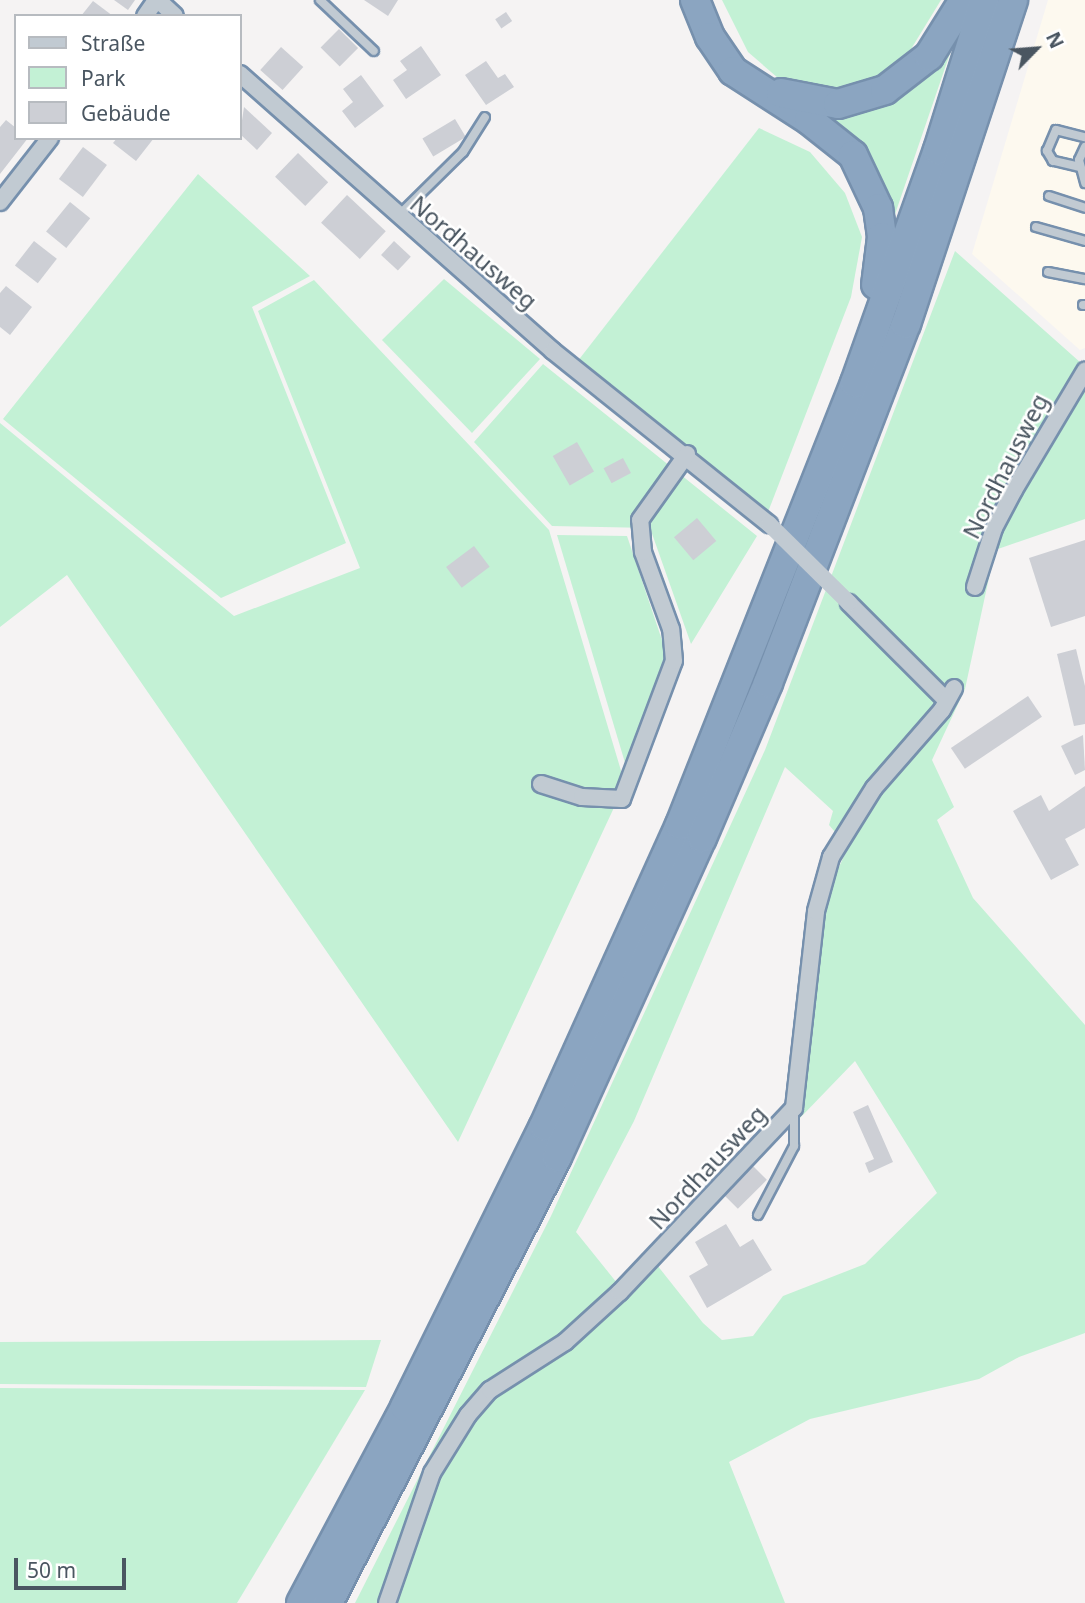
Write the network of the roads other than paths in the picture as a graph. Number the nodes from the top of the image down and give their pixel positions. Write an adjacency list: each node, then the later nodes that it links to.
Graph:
1 (157, 0): 7 (street)
2 (320, 0): 8 (lane)
3 (695, 0): 10 (highway)
4 (964, 0): 10 (highway)
5 (985, 0): 26 (highway)
6 (1013, 0): 33 (highway)
7 (173, 14)
8 (374, 51)
9 (242, 76): 20 (street, Nordhausweg)
10 (749, 83): 26 (highway)
11 (485, 117): 20 (lane)
12 (1085, 137): 15 (lane)
13 (48, 140): 18 (street)
14 (1085, 147): 15 (lane)
15 (1080, 167): 16 (lane)
16 (1085, 183)
17 (1049, 196): 19 (lane)
18 (0, 202)
19 (1085, 208)
20 (398, 216): 27 (street, Nordhausweg)
21 (1036, 227): 22 (lane)
22 (1085, 241)
23 (1048, 272): 24 (lane)
24 (1085, 279)
25 (1085, 371): 28 (street, Nordhausweg)
26 (855, 383): 32 (highway)
27 (687, 454): 29 (street); 30 (street, Nordhausweg, bridge)
28 (975, 587)
29 (541, 784)
30 (794, 1108): 31 (lane); 34 (street, Nordhausweg)
31 (758, 1215)
32 (301, 1603)
33 (328, 1603)
34 (387, 1603)

